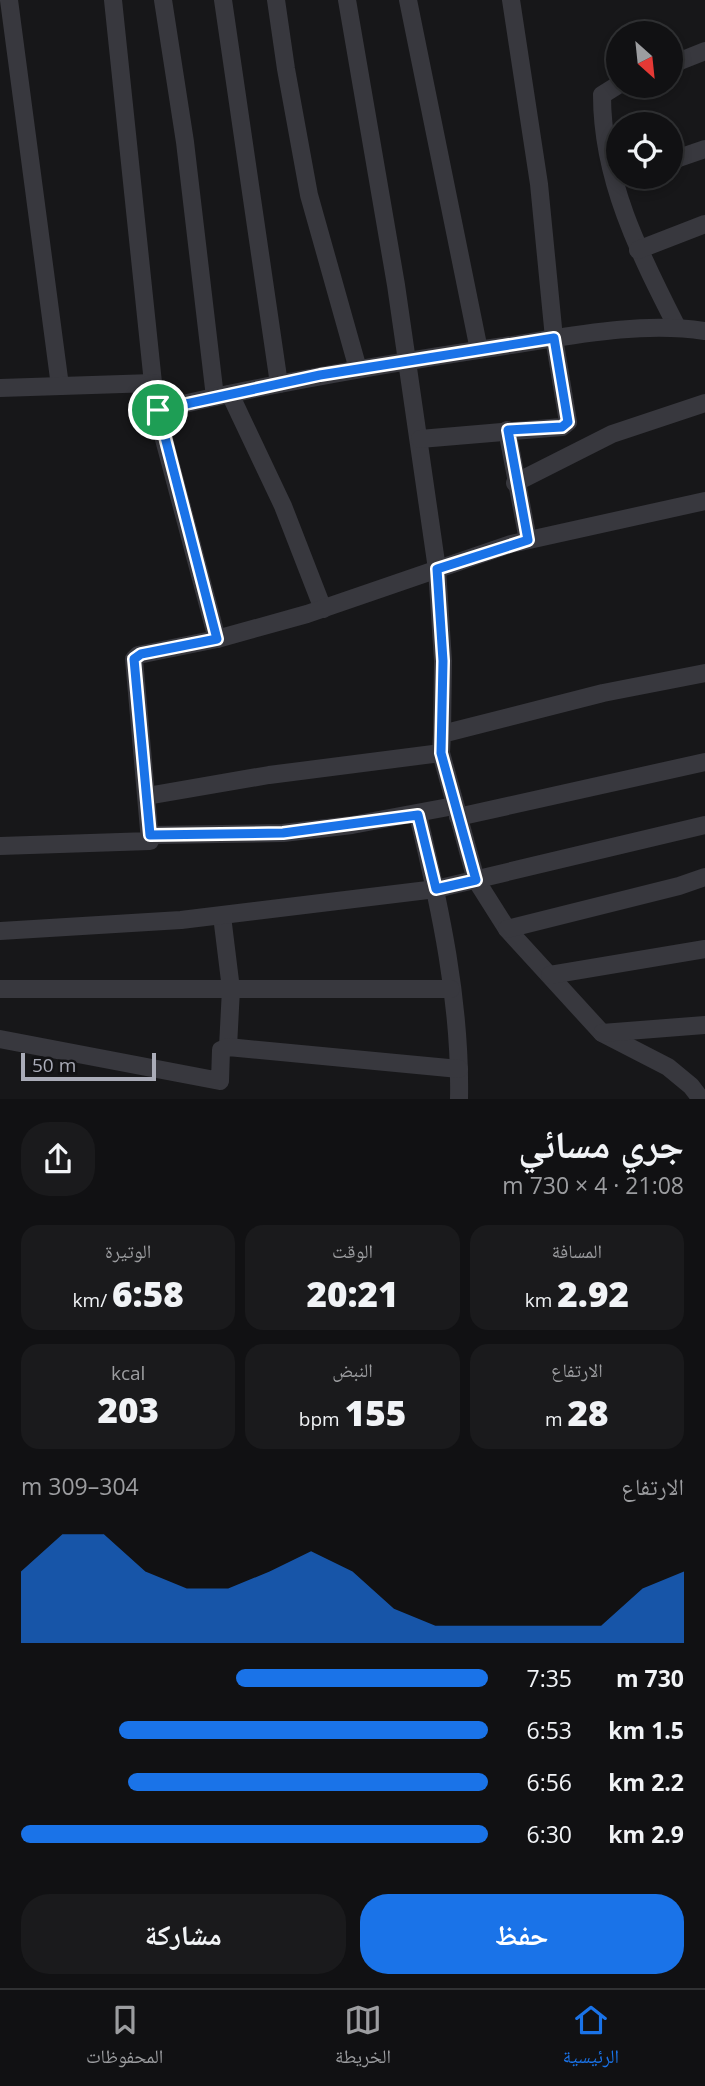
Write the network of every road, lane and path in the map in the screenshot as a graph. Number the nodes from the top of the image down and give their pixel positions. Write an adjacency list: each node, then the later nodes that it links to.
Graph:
1 (9, 0): 26 (street)
2 (114, 0): 24 (street)
3 (163, 0): 28 (street)
4 (223, 0): 25 (street)
5 (276, 0): 23 (street)
6 (347, 0): 22 (street)
7 (408, 0): 21 (street)
8 (511, 0): 20 (street)
9 (705, 51): 10 (street)
10 (683, 60)
11 (606, 92): 12 (street)
12 (606, 134)
13 (705, 149): 14 (street)
14 (683, 157)
15 (621, 189): 17 (street)
16 (705, 224): 17 (street)
17 (638, 250): 18 (street)
18 (677, 327): 19 (street); 20 (street)
19 (705, 331)
20 (554, 338): 21 (street); 31 (street)
21 (479, 350): 22 (street)
22 (407, 361): 23 (street); 32 (street)
23 (358, 369): 25 (street)
24 (153, 383): 26 (street); 30 (street)
25 (279, 384): 28 (street)
26 (60, 386): 27 (street)
27 (0, 388)
28 (222, 395): 30 (street); 37 (street)
29 (705, 403): 33 (street)
30 (158, 410): 38 (street)
31 (508, 430): 32 (street); 33 (street)
32 (420, 439): 36 (street)
33 (515, 483): 35 (street)
34 (705, 501): 35 (street)
35 (528, 540): 36 (street)
36 (437, 569): 37 (street); 40 (street)
37 (323, 609): 38 (street)
38 (217, 639): 43 (street)
39 (705, 673): 40 (street)
40 (442, 734): 41 (street)
41 (441, 753): 43 (street); 44 (street)
42 (705, 762): 44 (street)
43 (147, 796): 47 (street)
44 (456, 812): 45 (street); 50 (street)
45 (418, 815): 47 (street); 51 (street)
46 (705, 825): 50 (street)
47 (150, 835): 48 (street)
48 (0, 846)
49 (705, 877): 53 (street)
50 (476, 880): 51 (street); 53 (street)
51 (436, 889): 52 (street); 59 (street)
52 (222, 916): 54 (street); 58 (street)
53 (507, 929): 56 (street)
54 (0, 931)
55 (705, 948): 56 (street)
56 (550, 975): 61 (street)
57 (0, 989): 58 (street)
58 (231, 989): 59 (street); 63 (street)
59 (451, 989): 64 (street)
60 (705, 1025): 61 (street)
61 (602, 1033): 68 (street)
62 (0, 1039): 65 (street)
63 (228, 1047): 64 (street); 65 (street)
64 (459, 1069): 67 (street)
65 (220, 1081): 66 (street)
66 (226, 1099)
67 (458, 1099)
68 (701, 1099)

